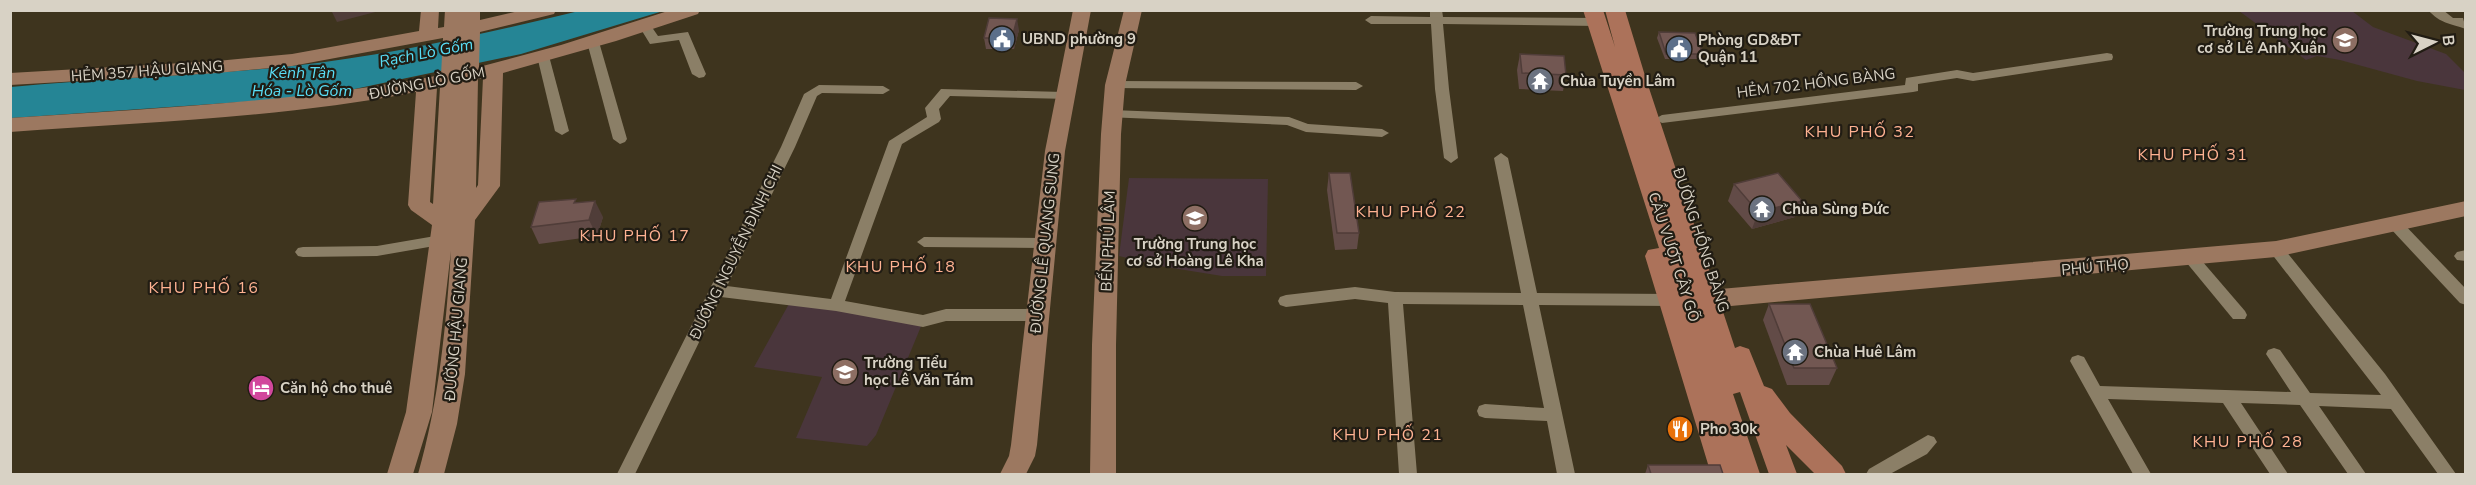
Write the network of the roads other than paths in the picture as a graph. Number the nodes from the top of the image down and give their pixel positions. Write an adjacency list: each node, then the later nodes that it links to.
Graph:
1 (430, 10): 16 (street)
2 (454, 10): 39 (street, ĐƯỜNG HẬU GIANG)
3 (471, 10): 39 (street, ĐƯỜNG HẬU GIANG)
4 (547, 10): 11 (street, HẺM 357 HẬU GIANG)
5 (691, 10): 14 (street, ĐƯỜNG LÒ GỐM)
6 (1082, 10): 28 (street, ĐƯỜNG LÊ QUANG SUNG)
7 (1133, 10): 25 (street, BẾN PHÚ LÂM)
8 (1615, 10): 15 (main road, ĐƯỜNG HỒNG BÀNG)
9 (2434, 10): 13 (street)
10 (1437, 16): 12 (street); 15 (street); 35 (street)
11 (496, 17): 16 (street, HẺM 357 HẬU GIANG)
12 (1371, 20)
13 (2466, 25)
14 (645, 26): 17 (street, ĐƯỜNG LÒ GỐM); 21 (street)
15 (1604, 28): 23 (main road, CẦU VƯỢT CÂY GÕ); 30 (main road, ĐƯỜNG HỒNG BÀNG); 50 (main road, ĐƯỜNG HỒNG BÀNG)
16 (428, 36): 22 (street, HẺM 357 HẬU GIANG)
17 (593, 42): 18 (street, ĐƯỜNG LÒ GỐM); 34 (street)
18 (543, 56): 20 (street, ĐƯỜNG LÒ GỐM); 32 (street)
19 (2107, 57): 30 (street, HẺM 702 HỒNG BÀNG)
20 (493, 70): 24 (street, ĐƯỜNG LÒ GỐM); 39 (street)
21 (699, 74)
22 (10, 79)
23 (1625, 79): 57 (main road, CẦU VƯỢT CÂY GÕ); 74 (main road, CẦU VƯỢT CÂY GÕ)
24 (427, 84): 31 (street, ĐƯỜNG LÒ GỐM); 39 (street)
25 (1115, 85): 26 (street); 29 (street, BẾN PHÚ LÂM)
26 (1356, 86)
27 (883, 90): 45 (street, ĐƯỜNG NGUYỄN ĐÌNH CHI)
28 (1064, 96): 41 (street, ĐƯỜNG LÊ QUANG SUNG); 52 (street)
29 (1112, 114): 33 (street); 71 (street, BẾN PHÚ LÂM)
30 (1662, 119): 48 (main road, ĐƯỜNG HỒNG BÀNG)
31 (10, 125)
32 (562, 131)
33 (1382, 133)
34 (620, 139)
35 (1451, 158)
36 (1501, 158): 47 (street)
37 (2466, 208): 38 (street, PHÚ THỌ)
38 (2395, 224): 42 (street, PHÚ THỌ); 49 (street)
39 (449, 226): 43 (street); 67 (street, ĐƯỜNG HẬU GIANG); 68 (street, ĐƯỜNG HẬU GIANG)
40 (924, 242): 41 (street)
41 (1043, 243): 53 (street, ĐƯỜNG LÊ QUANG SUNG)
42 (2276, 249): 44 (street, PHÚ THỌ); 61 (street)
43 (303, 252)
44 (2191, 258): 48 (street, PHÚ THỌ); 54 (street)
45 (717, 291): 52 (street); 69 (street, ĐƯỜNG NGUYỄN ĐÌNH CHI)
46 (1395, 298): 47 (street); 51 (street); 72 (street)
47 (1531, 298): 50 (street); 63 (street)
48 (1720, 298): 57 (main road, ĐƯỜNG HỒNG BÀNG)
49 (2466, 299)
50 (1671, 300): 65 (main road, ĐƯỜNG HỒNG BÀNG)
51 (1286, 301)
52 (836, 305): 53 (street)
53 (1036, 315): 70 (street, ĐƯỜNG LÊ QUANG SUNG)
54 (2239, 315)
55 (2274, 354): 60 (street)
56 (2078, 361): 58 (street)
57 (1738, 373): 66 (main road, CẦU VƯỢT CÂY GÕ); 75 (main road, CẦU VƯỢT CÂY GÕ); 76 (main road)
58 (2096, 393): 59 (street); 78 (street)
59 (2228, 397): 60 (street); 79 (street)
60 (2306, 399): 61 (street); 80 (street)
61 (2394, 402): 81 (street)
62 (1485, 411): 63 (street)
63 (1555, 415): 73 (street)
64 (1928, 442): 77 (street)
65 (1721, 462): 66 (main road)
66 (1774, 466)
67 (400, 474)
68 (431, 474)
69 (626, 474)
70 (1013, 474)
71 (1103, 474)
72 (1408, 474)
73 (1566, 474)
74 (1746, 474)
75 (1796, 474)
76 (1832, 474)
77 (1875, 474)
78 (2142, 474)
79 (2279, 474)
80 (2357, 474)
81 (2447, 474)

